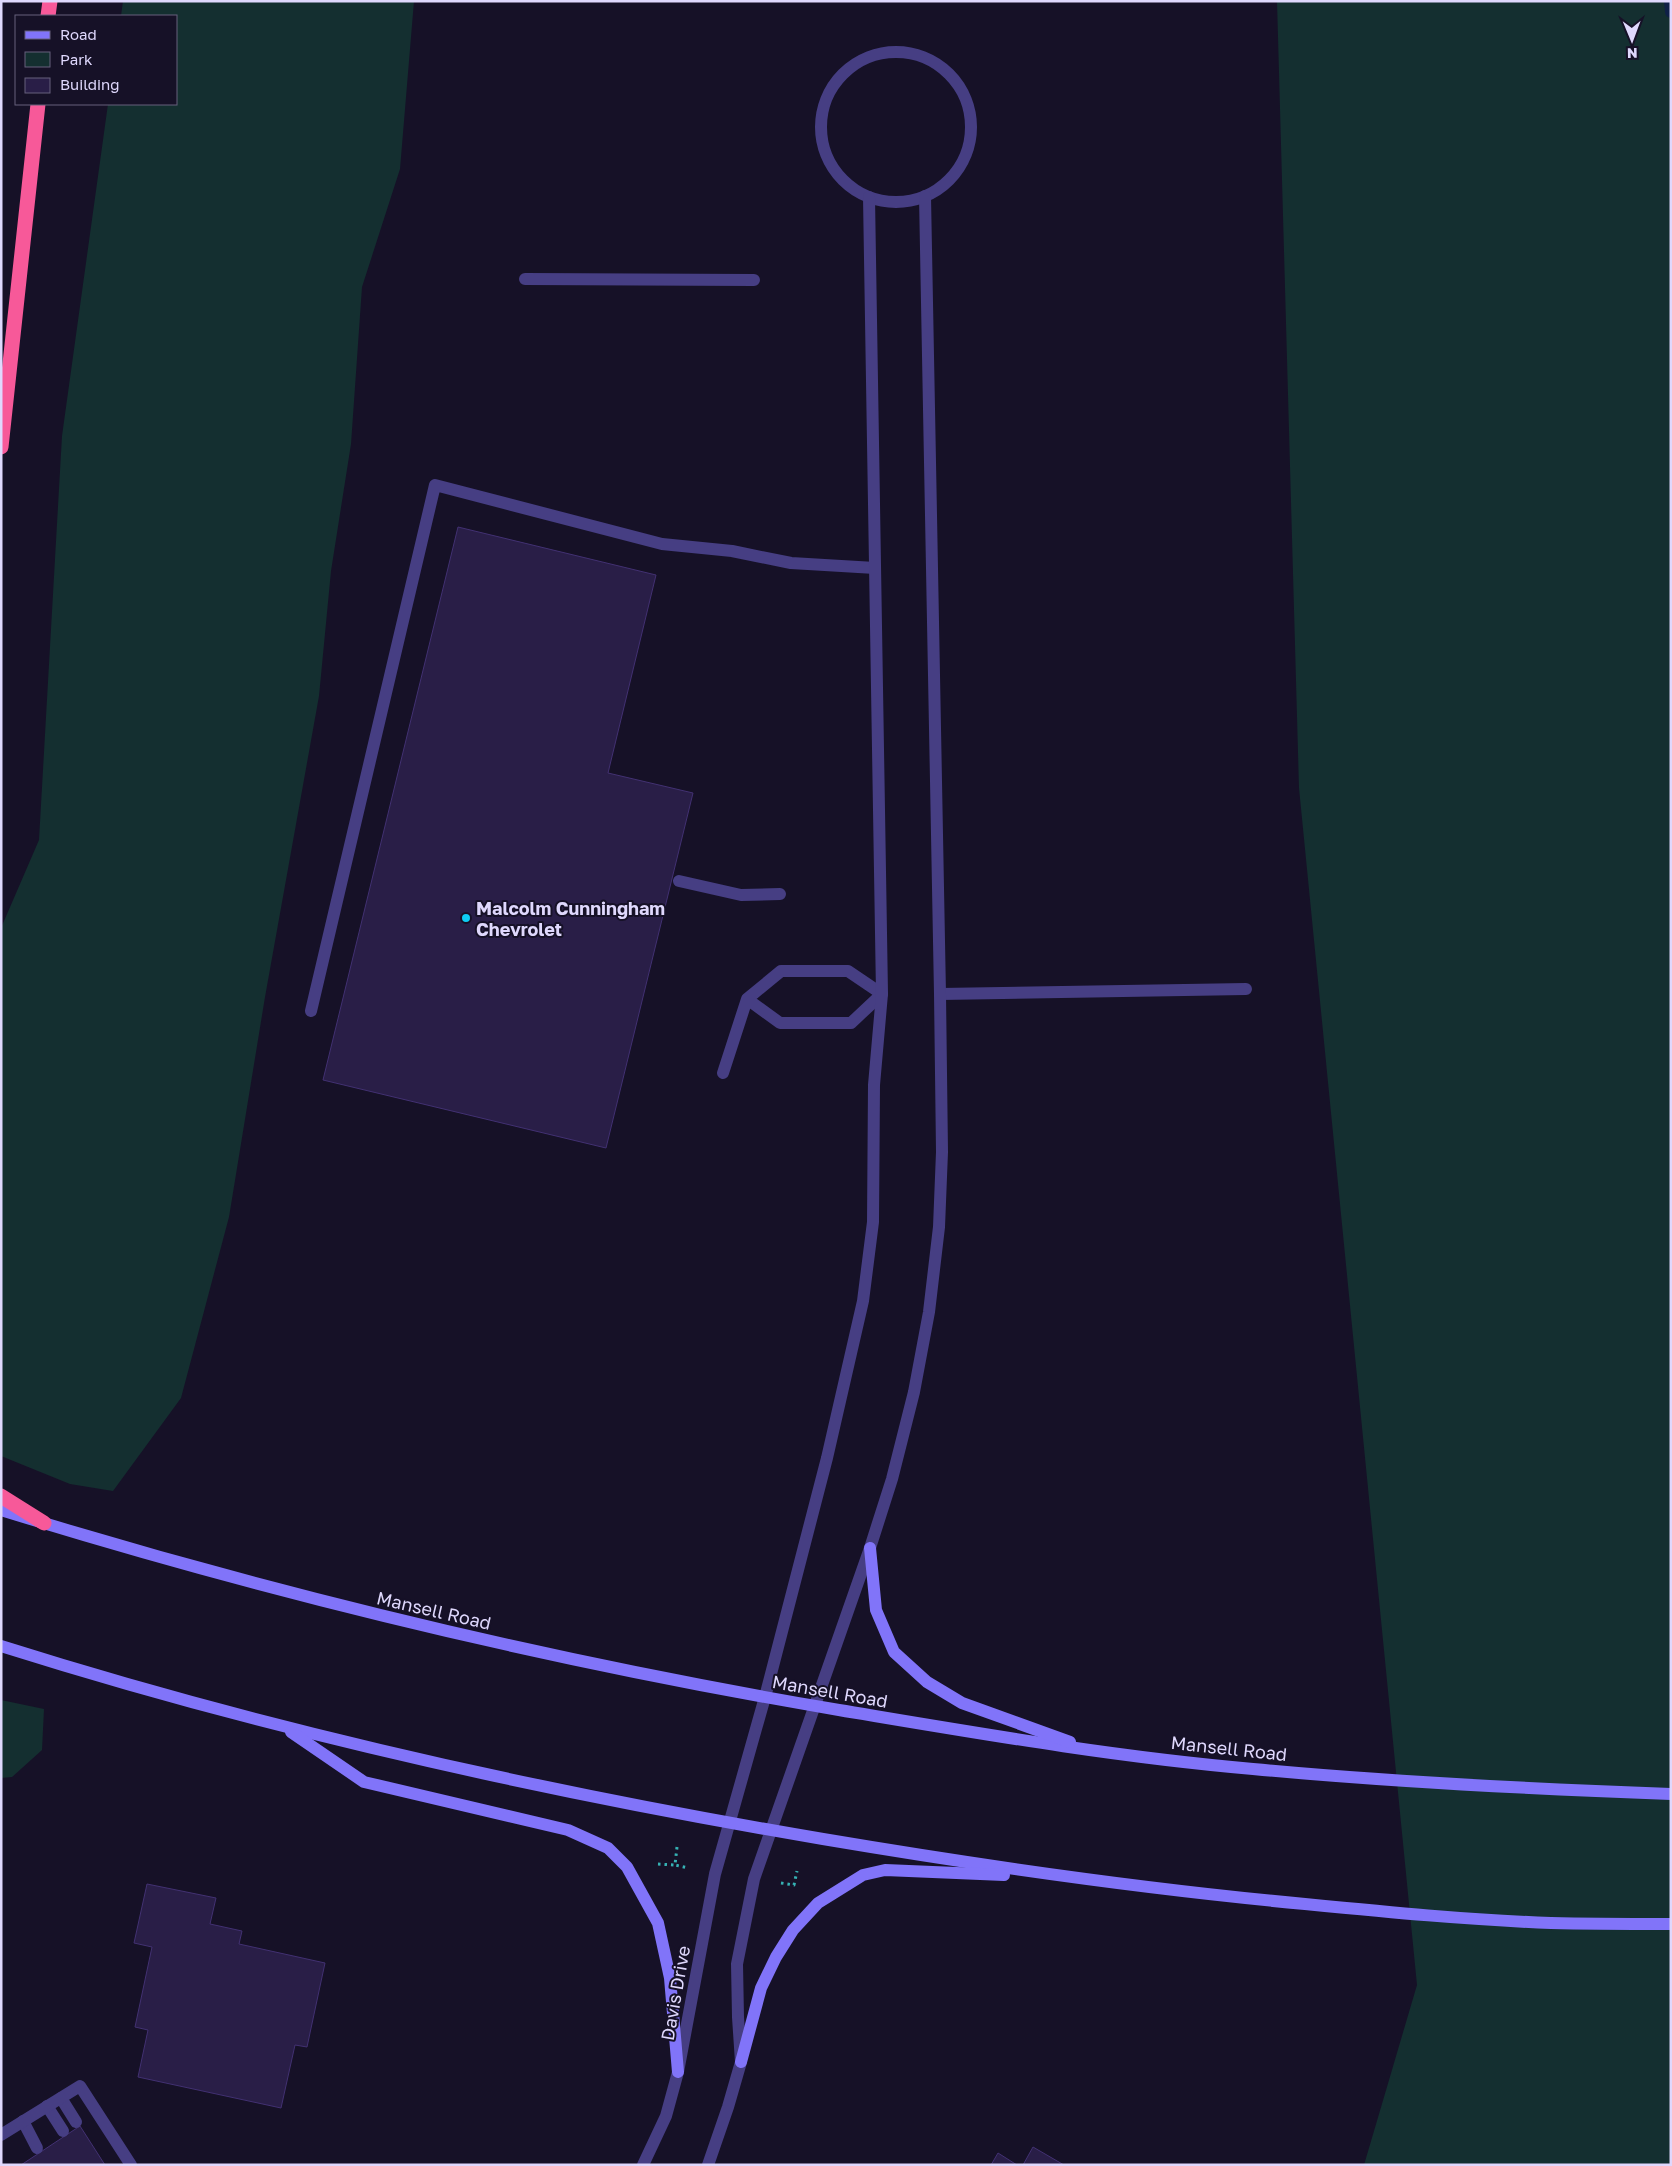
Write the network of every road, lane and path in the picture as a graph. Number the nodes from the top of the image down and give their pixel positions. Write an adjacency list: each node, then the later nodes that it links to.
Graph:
1 (50, 1): 2 (highway)
2 (48, 15)
3 (38, 105): 8 (highway)
4 (925, 196): 5 (street); 5 (street); 14 (street)
5 (869, 197): 9 (street, Davis Drive)
6 (525, 279): 7 (street)
7 (754, 280)
8 (1, 447)
9 (875, 568): 13 (street, Davis Drive); 16 (street)
10 (679, 881): 11 (street)
11 (780, 894)
12 (1246, 989): 14 (street)
13 (882, 994): 15 (street); 15 (street); 23 (street, Davis Drive)
14 (940, 994): 21 (street)
15 (747, 999): 17 (street)
16 (311, 1011)
17 (724, 1074)
18 (1, 1496): 20 (highway)
19 (1, 1510): 20 (main road, Mansell Road)
20 (44, 1523): 23 (main road, Mansell Road)
21 (870, 1548): 24 (street); 26 (main road)
22 (1, 1646): 25 (main road)
23 (765, 1697): 24 (main road, Mansell Road); 28 (street, Davis Drive)
24 (815, 1706): 26 (main road, Mansell Road); 29 (street)
25 (283, 1726): 28 (main road); 37 (main road)
26 (1096, 1751): 27 (main road, Mansell Road)
27 (1671, 1794)
28 (730, 1823): 29 (main road); 37 (street, Davis Drive)
29 (770, 1830): 33 (main road); 36 (street)
30 (677, 1847): 31 (path)
31 (691, 1869)
32 (798, 1871): 34 (path)
33 (1074, 1878): 35 (main road); 36 (main road)
34 (773, 1882)
35 (1671, 1924)
36 (741, 2062): 47 (street)
37 (678, 2072): 46 (street, Davis Drive)
38 (62, 2098): 39 (street); 41 (street); 45 (street)
39 (47, 2106): 40 (street); 42 (street)
40 (22, 2121): 43 (street); 44 (street)
41 (76, 2122)
42 (63, 2131)
43 (1, 2135)
44 (38, 2148)
45 (131, 2165)
46 (643, 2165)
47 (708, 2165)

